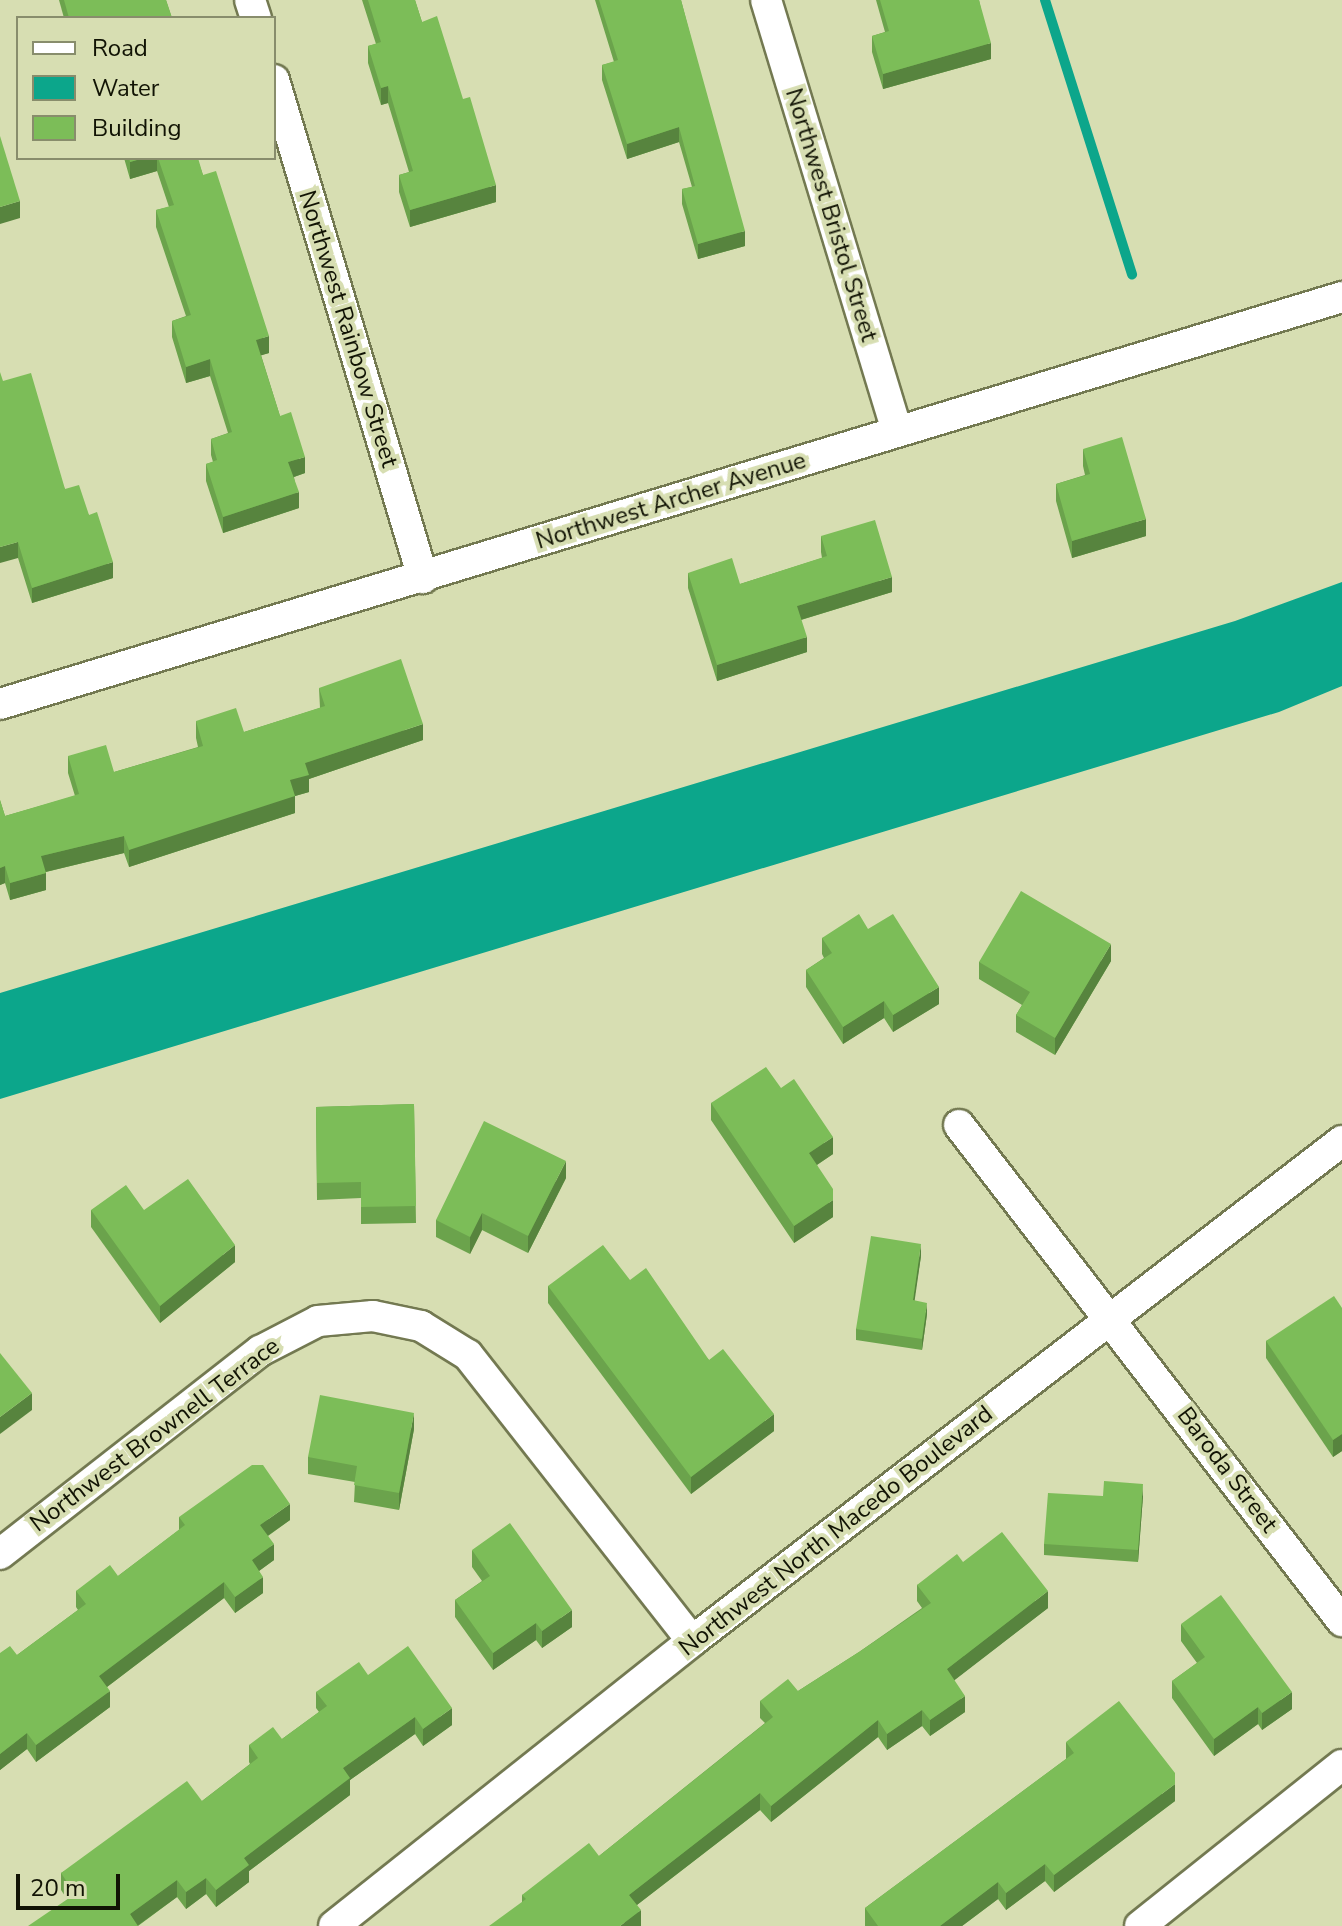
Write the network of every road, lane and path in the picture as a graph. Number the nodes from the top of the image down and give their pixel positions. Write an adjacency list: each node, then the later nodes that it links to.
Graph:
1 (766, 0): 4 (street, Northwest Bristol Street)
2 (276, 87): 5 (street, Northwest Rainbow Street)
3 (1342, 297): 4 (street, Northwest Archer Avenue)
4 (897, 430): 5 (street, Northwest Archer Avenue)
5 (423, 578): 6 (street, Northwest Archer Avenue)
6 (0, 704)
7 (959, 1125): 9 (street, Baroda Street)
8 (1342, 1141): 9 (street, Northwest North Macedo Boulevard)
9 (1111, 1320): 11 (street, Baroda Street); 12 (street, Northwest North Macedo Boulevard)
10 (0, 1554): 12 (street, Northwest Brownell Terrace)
11 (1342, 1621)
12 (692, 1641): 14 (street, Northwest North Macedo Boulevard)
13 (1342, 1765): 15 (street)
14 (334, 1926)
15 (1140, 1926)

